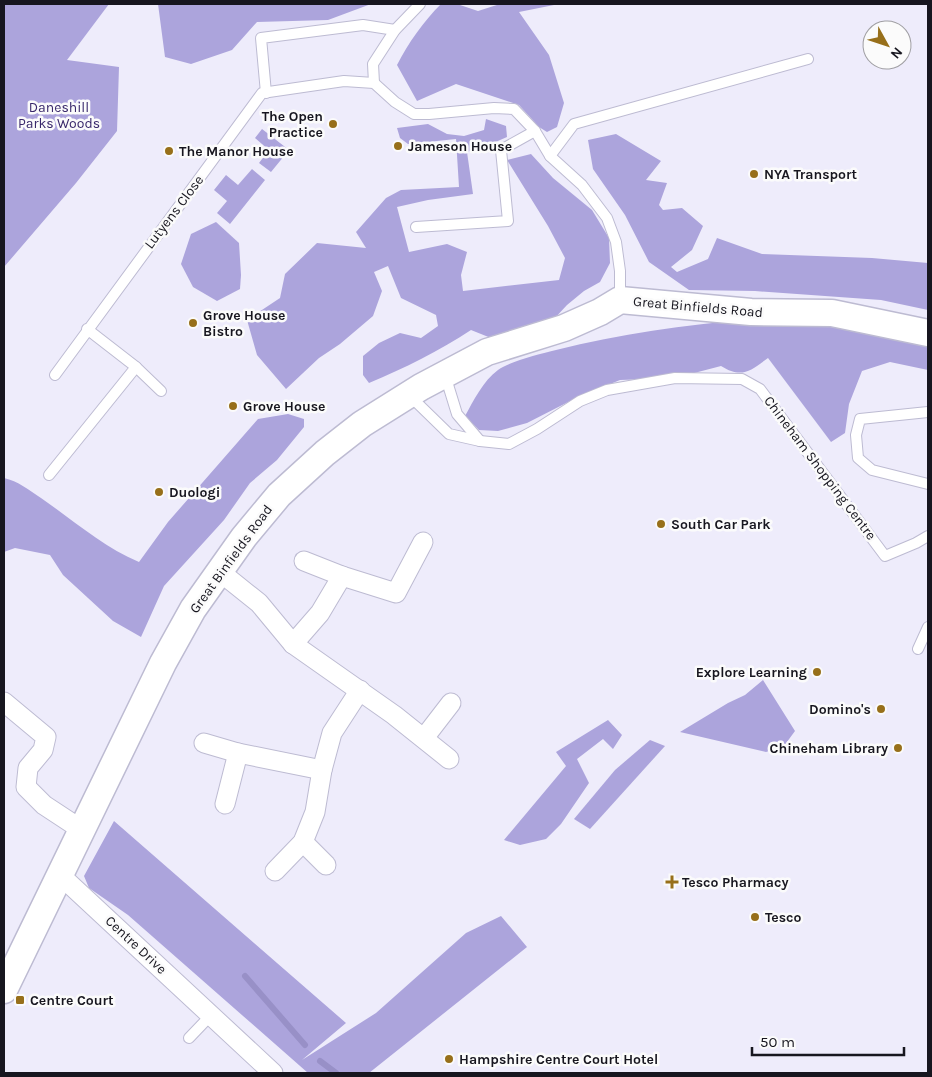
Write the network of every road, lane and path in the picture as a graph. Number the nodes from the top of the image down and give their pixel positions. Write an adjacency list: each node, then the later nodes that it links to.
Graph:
1 (420, 4): 2 (lane)
2 (395, 30): 4 (lane); 5 (lane)
3 (808, 59): 7 (lane)
4 (374, 83): 5 (lane); 6 (lane)
5 (266, 92): 10 (lane, Lutyens Close)
6 (535, 131): 7 (lane); 8 (lane)
7 (550, 156): 9 (lane)
8 (416, 227)
9 (620, 300): 11 (street, Great Binfields Road); 14 (street, Great Binfields Road)
10 (87, 329): 12 (lane); 13 (lane, Lutyens Close)
11 (928, 333)
12 (136, 367): 15 (lane); 19 (lane)
13 (55, 375)
14 (444, 375): 16 (street, Great Binfields Road); 18 (lane)
15 (161, 391)
16 (409, 395): 18 (lane, Chineham Shopping Centre); 24 (street, Great Binfields Road)
17 (928, 412): 20 (lane)
18 (480, 441): 21 (lane, Chineham Shopping Centre)
19 (49, 475)
20 (928, 484)
21 (928, 536)
22 (423, 542): 25 (street)
23 (304, 561): 25 (street)
24 (219, 571): 27 (street); 38 (street, Great Binfields Road)
25 (342, 576): 27 (street)
26 (928, 627): 28 (lane)
27 (293, 644): 29 (street)
28 (918, 649)
29 (360, 690): 32 (street); 36 (street)
30 (4, 702): 38 (street)
31 (451, 703): 32 (street)
32 (424, 738): 35 (street)
33 (204, 743): 34 (street)
34 (238, 753): 36 (street); 37 (street)
35 (449, 759)
36 (322, 770): 39 (street)
37 (225, 804)
38 (82, 830): 42 (street, Great Binfields Road)
39 (304, 842): 40 (street); 41 (street)
40 (326, 864)
41 (275, 871)
42 (60, 875): 43 (street, Great Binfields Road); 44 (street, Centre Drive)
43 (4, 990)
44 (211, 1015): 45 (lane); 46 (street, Centre Drive)
45 (189, 1038)
46 (273, 1073)

